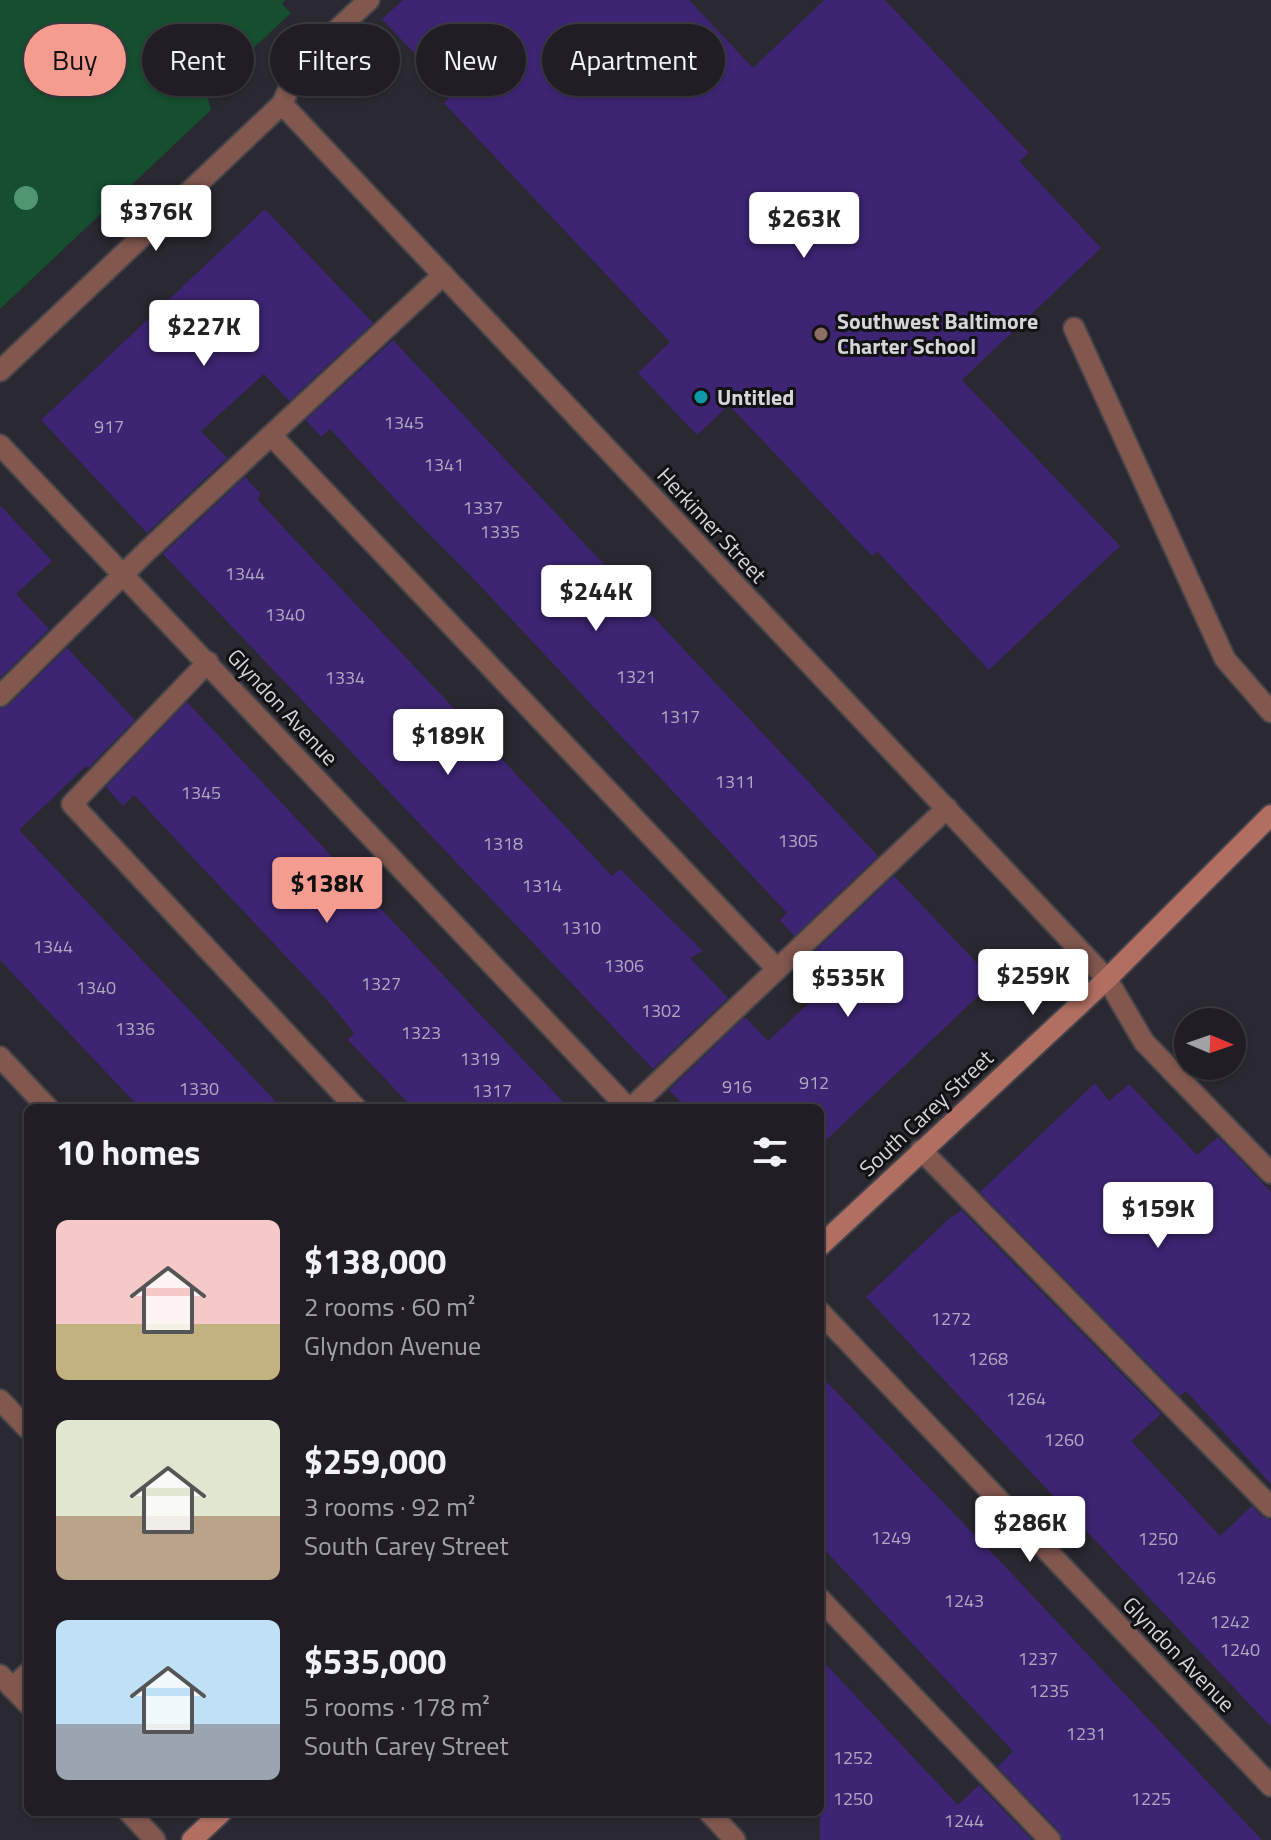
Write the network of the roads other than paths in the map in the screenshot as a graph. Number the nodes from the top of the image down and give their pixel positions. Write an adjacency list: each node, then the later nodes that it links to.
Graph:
1 (369, 0): 2 (street)
2 (282, 104): 3 (street, Herkimer Street); 5 (street)
3 (443, 275): 6 (street); 12 (street, Herkimer Street)
4 (1074, 328): 11 (street)
5 (0, 371)
6 (271, 435): 8 (street); 14 (street)
7 (0, 445): 8 (street, Glyndon Avenue)
8 (124, 574): 9 (street, Glyndon Avenue); 10 (street)
9 (208, 662): 18 (street); 19 (street, Glyndon Avenue)
10 (0, 696)
11 (1271, 712)
12 (947, 808): 14 (street); 15 (street, Herkimer Street)
13 (1271, 815): 15 (main road, South Carey Street)
14 (777, 969): 20 (street)
15 (1107, 979): 21 (main road, South Carey Street); 22 (street, Herkimer Street)
16 (0, 1057): 17 (street)
17 (44, 1104)
18 (352, 1104)
19 (625, 1104)
20 (633, 1104)
21 (921, 1150): 23 (main road, South Carey Street); 27 (street)
22 (1271, 1173)
23 (824, 1242)
24 (824, 1316): 31 (street, Glyndon Avenue)
25 (0, 1400): 26 (street)
26 (24, 1425)
27 (1271, 1507)
28 (824, 1603): 38 (street)
29 (6, 1681): 30 (street)
30 (24, 1700)
31 (1271, 1786)
32 (133, 1816): 35 (street)
33 (218, 1816): 36 (main road)
34 (713, 1816): 37 (street)
35 (155, 1840)
36 (192, 1840)
37 (735, 1840)
38 (1050, 1840)

